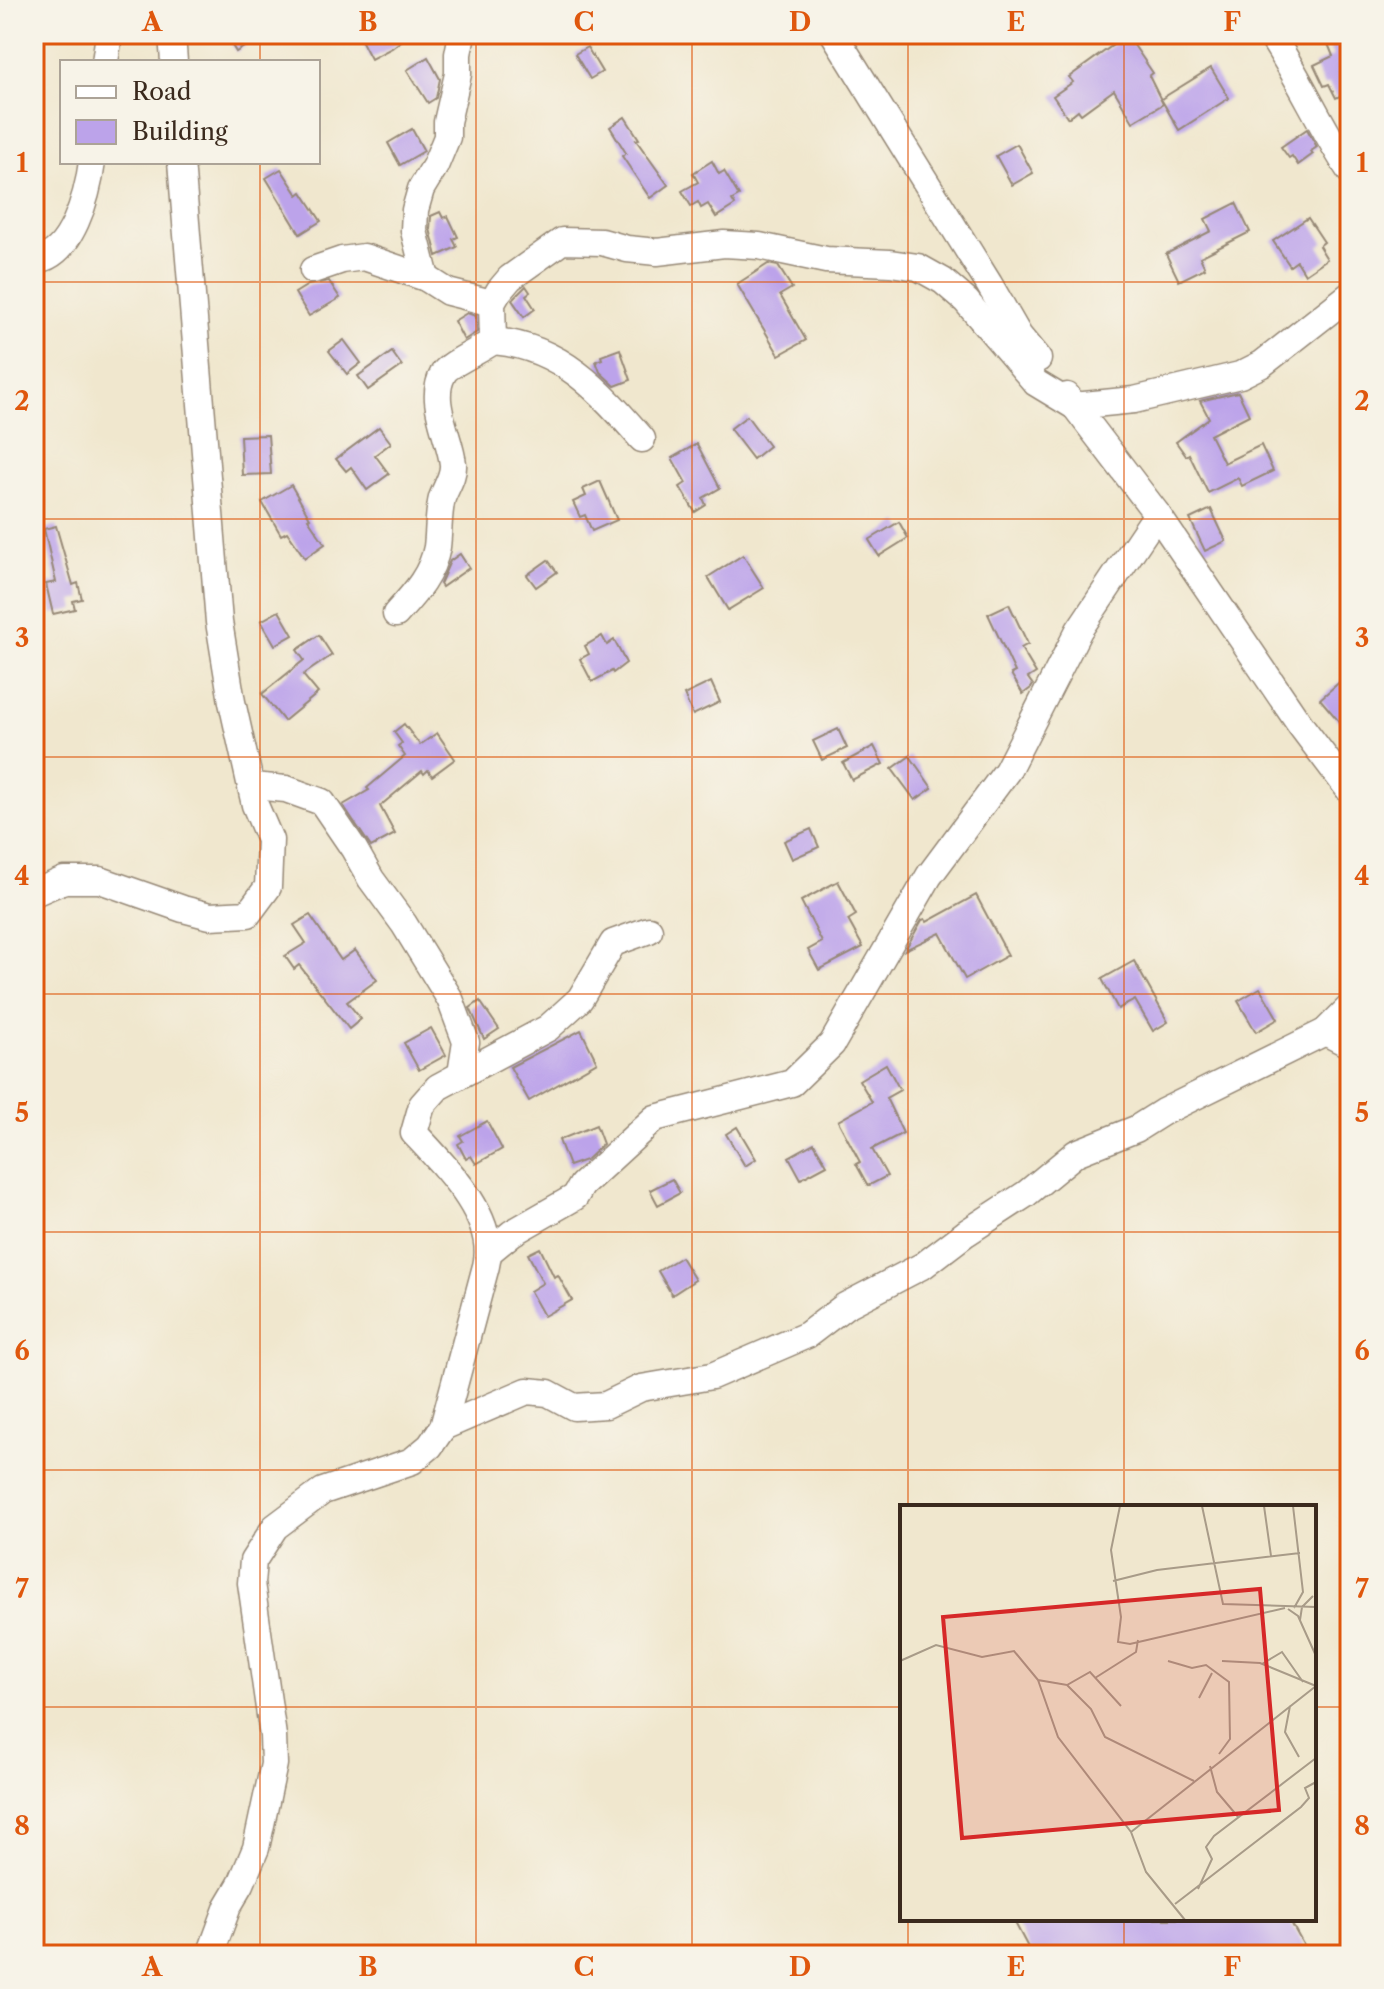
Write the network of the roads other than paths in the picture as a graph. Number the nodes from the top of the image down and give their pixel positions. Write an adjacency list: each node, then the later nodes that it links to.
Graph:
1 (109, 34): 6 (street)
2 (172, 34): 7 (street)
3 (462, 34): 13 (street)
4 (834, 34): 17 (street)
5 (1270, 34): 10 (street)
6 (105, 60)
7 (174, 60)
8 (92, 164): 11 (street)
9 (181, 164): 21 (street)
10 (1350, 171)
11 (34, 260)
12 (313, 270): 13 (street)
13 (426, 278): 15 (street)
14 (1350, 295): 17 (street)
15 (492, 303): 16 (street); 17 (street)
16 (493, 341): 18 (street); 20 (street)
17 (1074, 406): 19 (street)
18 (642, 439)
19 (1157, 514): 22 (street); 29 (street)
20 (396, 614)
21 (252, 786): 23 (street); 28 (street)
22 (1350, 791)
23 (34, 893)
24 (649, 930): 28 (street)
25 (1350, 1007): 26 (street)
26 (1325, 1032): 27 (street); 30 (street)
27 (1350, 1045)
28 (461, 1074): 29 (street)
29 (490, 1251): 30 (street)
30 (443, 1427): 31 (street)
31 (210, 1955)

